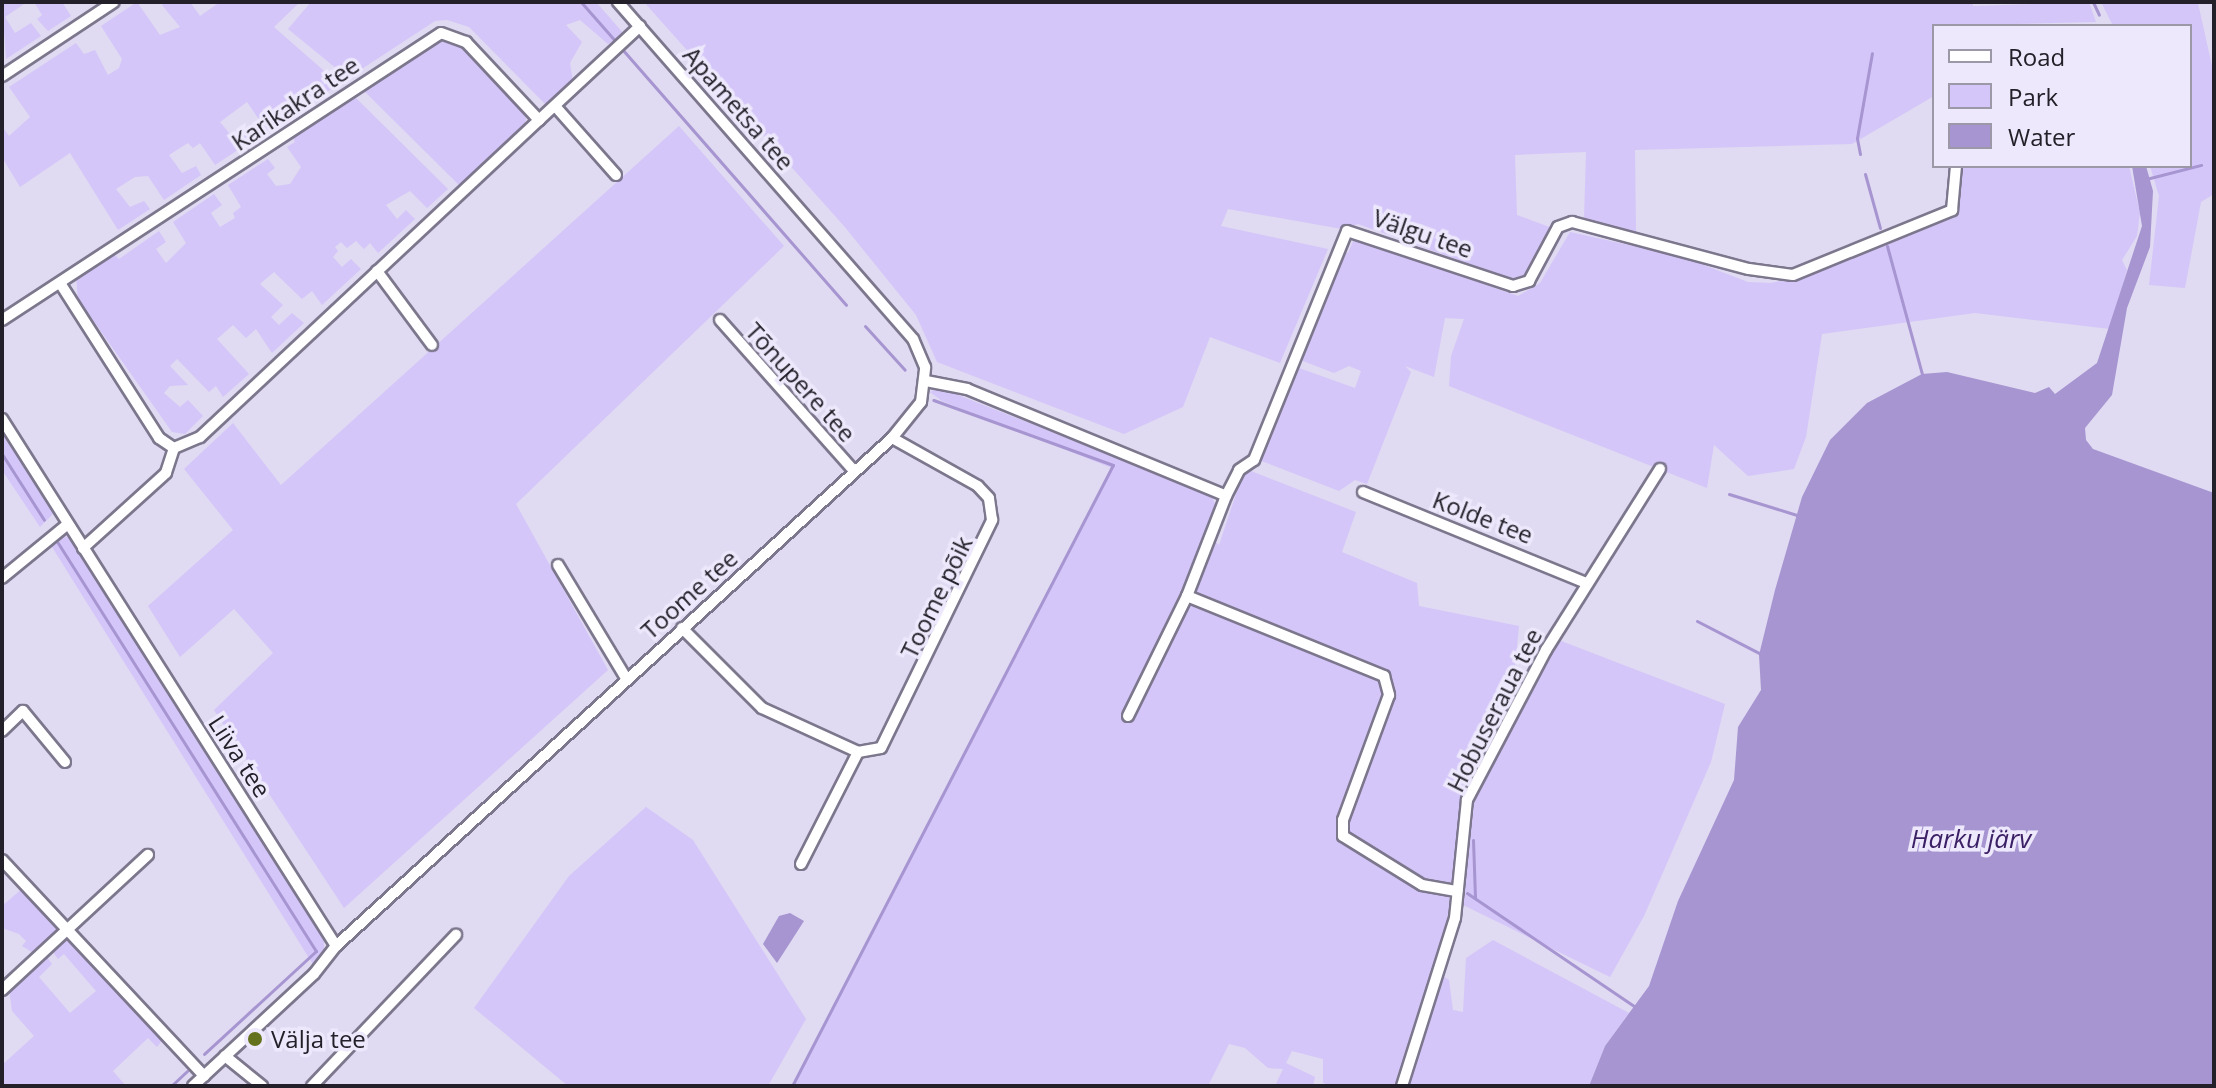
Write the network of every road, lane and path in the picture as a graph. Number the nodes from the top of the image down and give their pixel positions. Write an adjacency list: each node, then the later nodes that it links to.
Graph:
1 (114, 2): 4 (street)
2 (618, 2): 3 (street, Apametsa tee)
3 (640, 26): 5 (street); 14 (street, Apametsa tee)
4 (2, 76)
5 (555, 106): 6 (street); 8 (street)
6 (539, 120): 9 (street); 10 (street, Karikakra tee)
7 (1956, 168): 21 (street, Välgu tee)
8 (616, 175)
9 (377, 271): 13 (street); 17 (street)
10 (60, 283): 11 (street, Karikakra tee); 17 (street)
11 (2, 320)
12 (720, 320): 19 (street, Tõnupere tee)
13 (432, 345)
14 (926, 381): 16 (street, Toome tee); 21 (street)
15 (2, 419): 22 (street, Liiva tee)
16 (892, 438): 19 (street, Toome tee); 32 (street, Toome põik)
17 (174, 448): 23 (street)
18 (1660, 469): 26 (street, Hobuseraua tee)
19 (853, 470): 28 (street, Toome tee)
20 (1363, 492): 26 (street, Kolde tee)
21 (1226, 496): 27 (street)
22 (68, 524): 23 (street, Liiva tee); 25 (street)
23 (83, 548): 40 (street, Liiva tee)
24 (558, 565): 29 (street)
25 (2, 578)
26 (1586, 583): 37 (street, Hobuseraua tee)
27 (1187, 596): 30 (street); 37 (street)
28 (682, 628): 29 (street, Toome tee); 32 (street)
29 (626, 678): 40 (street, Toome tee)
30 (1128, 716)
31 (2, 731): 33 (street)
32 (858, 752): 36 (street)
33 (65, 762)
34 (148, 855): 38 (street)
35 (2, 860): 38 (street)
36 (801, 864)
37 (1457, 891): 47 (street, Hobuseraua tee)
38 (67, 931): 41 (street); 43 (street)
39 (456, 935): 46 (street)
40 (336, 946): 42 (street)
41 (2, 990)
42 (225, 1056): 43 (street); 45 (street)
43 (204, 1076): 44 (street)
44 (193, 1086)
45 (262, 1086)
46 (312, 1086)
47 (1402, 1086)

